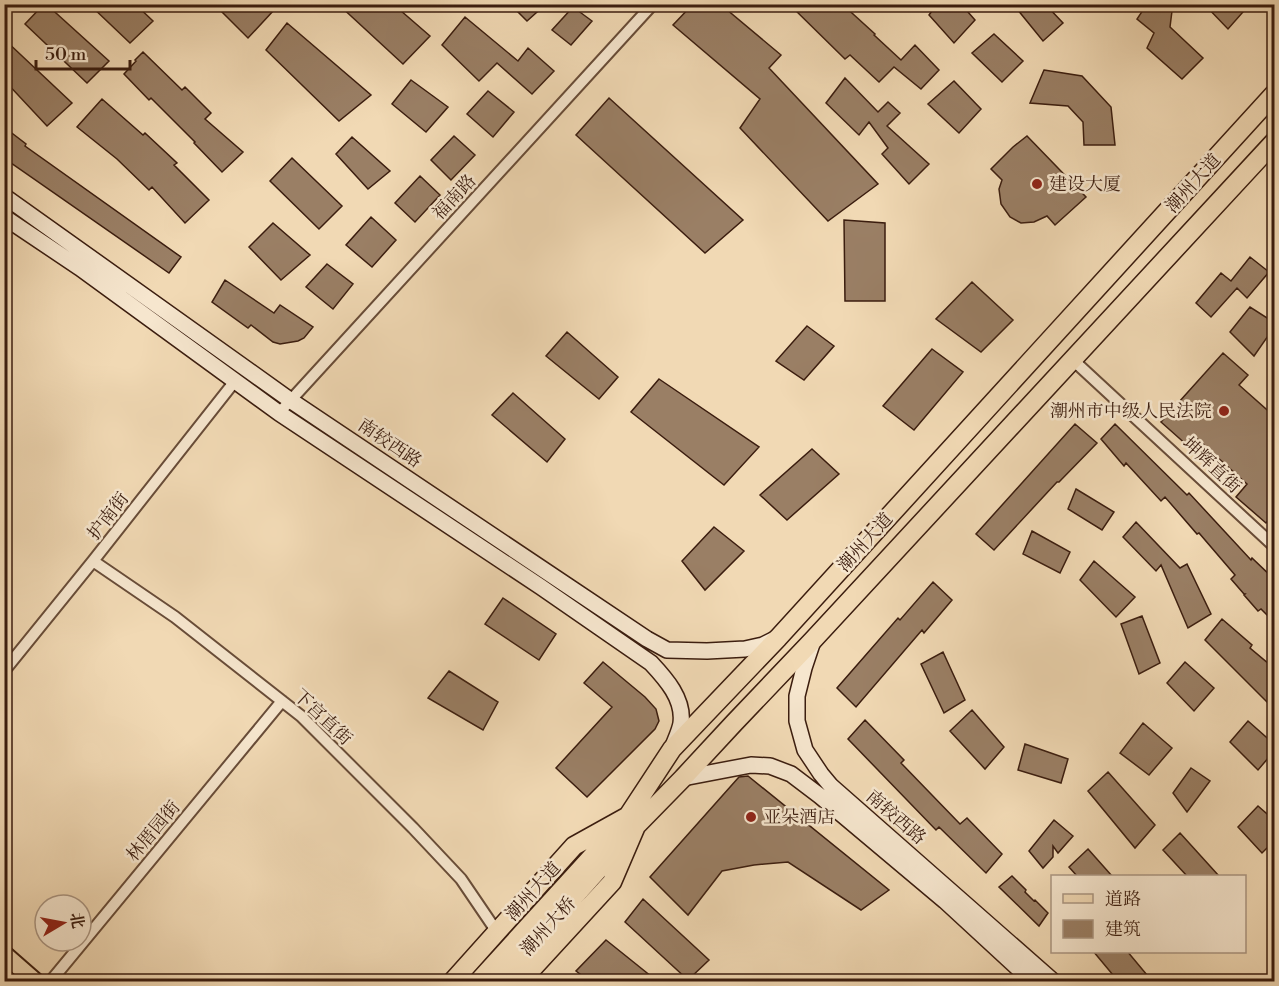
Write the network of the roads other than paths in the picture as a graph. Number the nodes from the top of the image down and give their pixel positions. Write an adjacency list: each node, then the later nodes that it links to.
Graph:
1 (653, 4): 8 (street, 福南路)
2 (1275, 94): 12 (highway, 潮州大道)
3 (1275, 142): 6 (highway, 潮州大道)
4 (4, 196): 8 (main road, 南较西路)
5 (4, 217): 7 (main road, 南较西路)
6 (1073, 360): 10 (street, 坤辉直街); 13 (highway, 潮州大道)
7 (235, 381): 9 (main road, 南较西路); 11 (street, 护南街)
8 (290, 400): 9 (street, 福南路); 12 (main road, 南较西路)
9 (279, 413): 16 (main road, 南较西路)
10 (1275, 546)
11 (93, 561): 14 (street, 护南街); 15 (street, 下宫直街)
12 (778, 638): 16 (highway, 潮州大道)
13 (813, 640): 17 (highway, 潮州大道); 29 (main road, 南较西路)
14 (4, 670)
15 (282, 700): 20 (street, 下宫直街); 23 (street, 林厝园街)
16 (672, 749): 18 (highway, 潮州大道)
17 (683, 778): 18 (highway, 潮州大道); 28 (main road, 南较西路)
18 (632, 821): 19 (highway); 20 (highway, 潮州大道); 27 (highway, 潮州大道)
19 (593, 866): 25 (highway, 潮州大桥); 26 (highway, 潮州大桥)
20 (496, 932): 24 (highway, 潮州大道)
21 (4, 954): 22 (main road)
22 (36, 981)
23 (50, 981)
24 (452, 981)
25 (478, 981)
26 (498, 981)
27 (520, 981)
28 (1033, 981)
29 (1054, 981)

